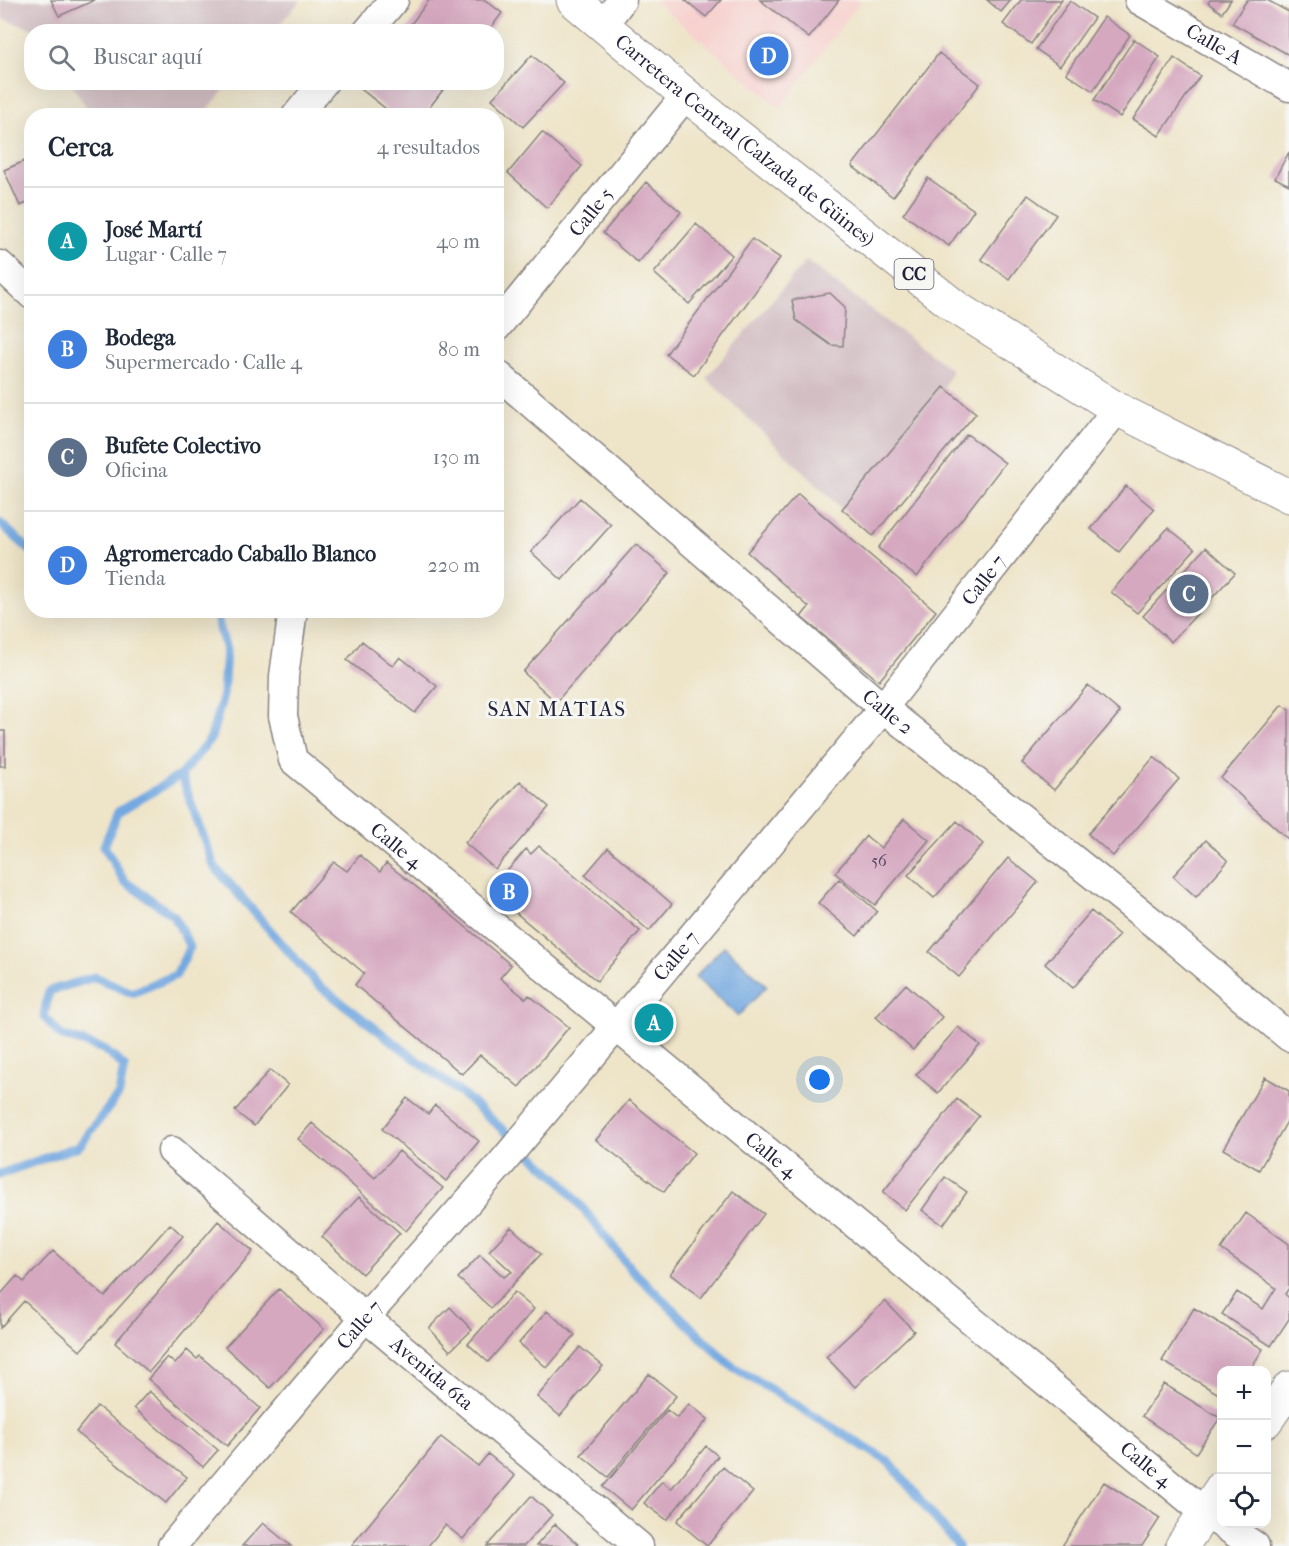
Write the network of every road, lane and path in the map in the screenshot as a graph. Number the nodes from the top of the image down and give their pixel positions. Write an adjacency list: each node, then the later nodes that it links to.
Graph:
1 (394, 0): 5 (street)
2 (573, 0): 4 (main road, Carretera Central (Calzada de Güines) / CC)
3 (1139, 0): 6 (street, Calle A)
4 (612, 12): 8 (main road, Carretera Central (Calzada de Güines) / CC)
5 (374, 24)
6 (1289, 87)
7 (317, 90): 9 (street)
8 (686, 95): 12 (street, Calle 5); 14 (main road, Carretera Central (Calzada de Güines) / CC)
9 (303, 108)
10 (0, 265): 11 (street)
11 (24, 288)
12 (504, 318)
13 (504, 380): 17 (street, Calle 2)
14 (1117, 409): 15 (main road, Carretera Central (Calzada de Güines) / CC); 17 (street, Calle 7)
15 (1289, 496)
16 (292, 618): 18 (street, Calle 4)
17 (883, 708): 18 (street, Calle 7); 19 (street, Calle 2)
18 (615, 1027): 21 (street, Calle 7); 24 (street, Calle 4)
19 (1289, 1037)
20 (172, 1150): 21 (street, Avenida 6ta)
21 (366, 1318): 25 (street, Calle 7); 26 (street, Avenida 6ta)
22 (1289, 1388): 23 (main road)
23 (1267, 1420)
24 (1213, 1500): 27 (main road); 28 (street, Calle 4)
25 (172, 1546)
26 (639, 1546)
27 (1182, 1546)
28 (1255, 1546)

